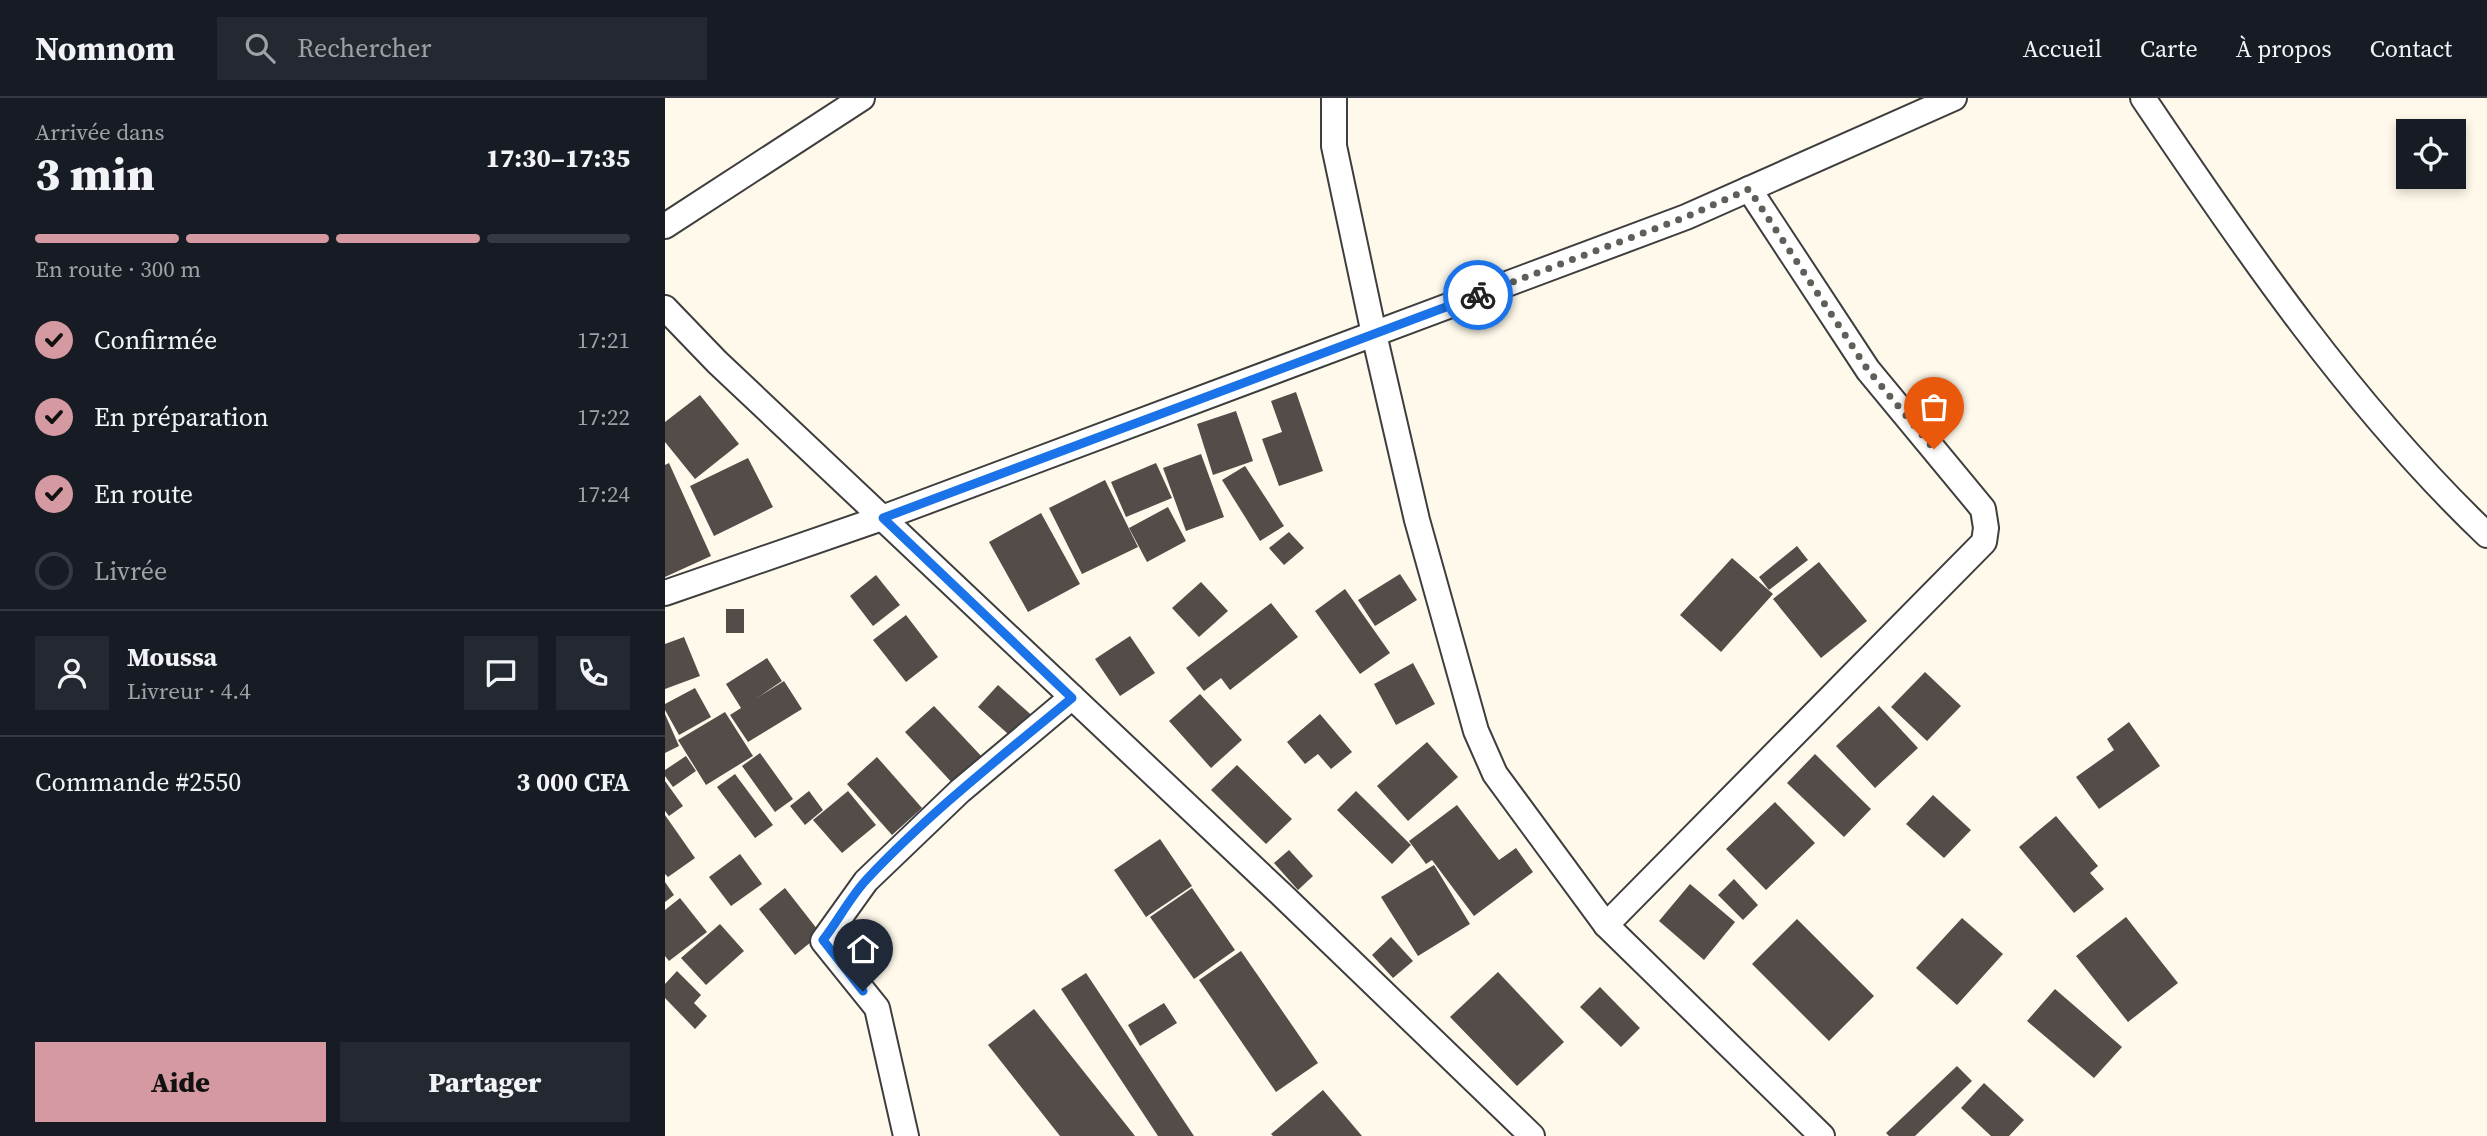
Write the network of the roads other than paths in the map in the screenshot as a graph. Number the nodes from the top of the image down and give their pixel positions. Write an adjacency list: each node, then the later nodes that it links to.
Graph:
1 (862, 98): 6 (street)
2 (1334, 98): 8 (street)
3 (1954, 98): 5 (street)
4 (2143, 98): 10 (street)
5 (1749, 189): 8 (street); 13 (street)
6 (665, 226)
7 (665, 308): 9 (street)
8 (1374, 334): 9 (street); 13 (street)
9 (883, 518): 11 (street); 12 (street)
10 (2487, 535)
11 (665, 593)
12 (1072, 698): 14 (street); 15 (street)
13 (1606, 925): 16 (street)
14 (906, 1136)
15 (1532, 1136)
16 (1822, 1136)

